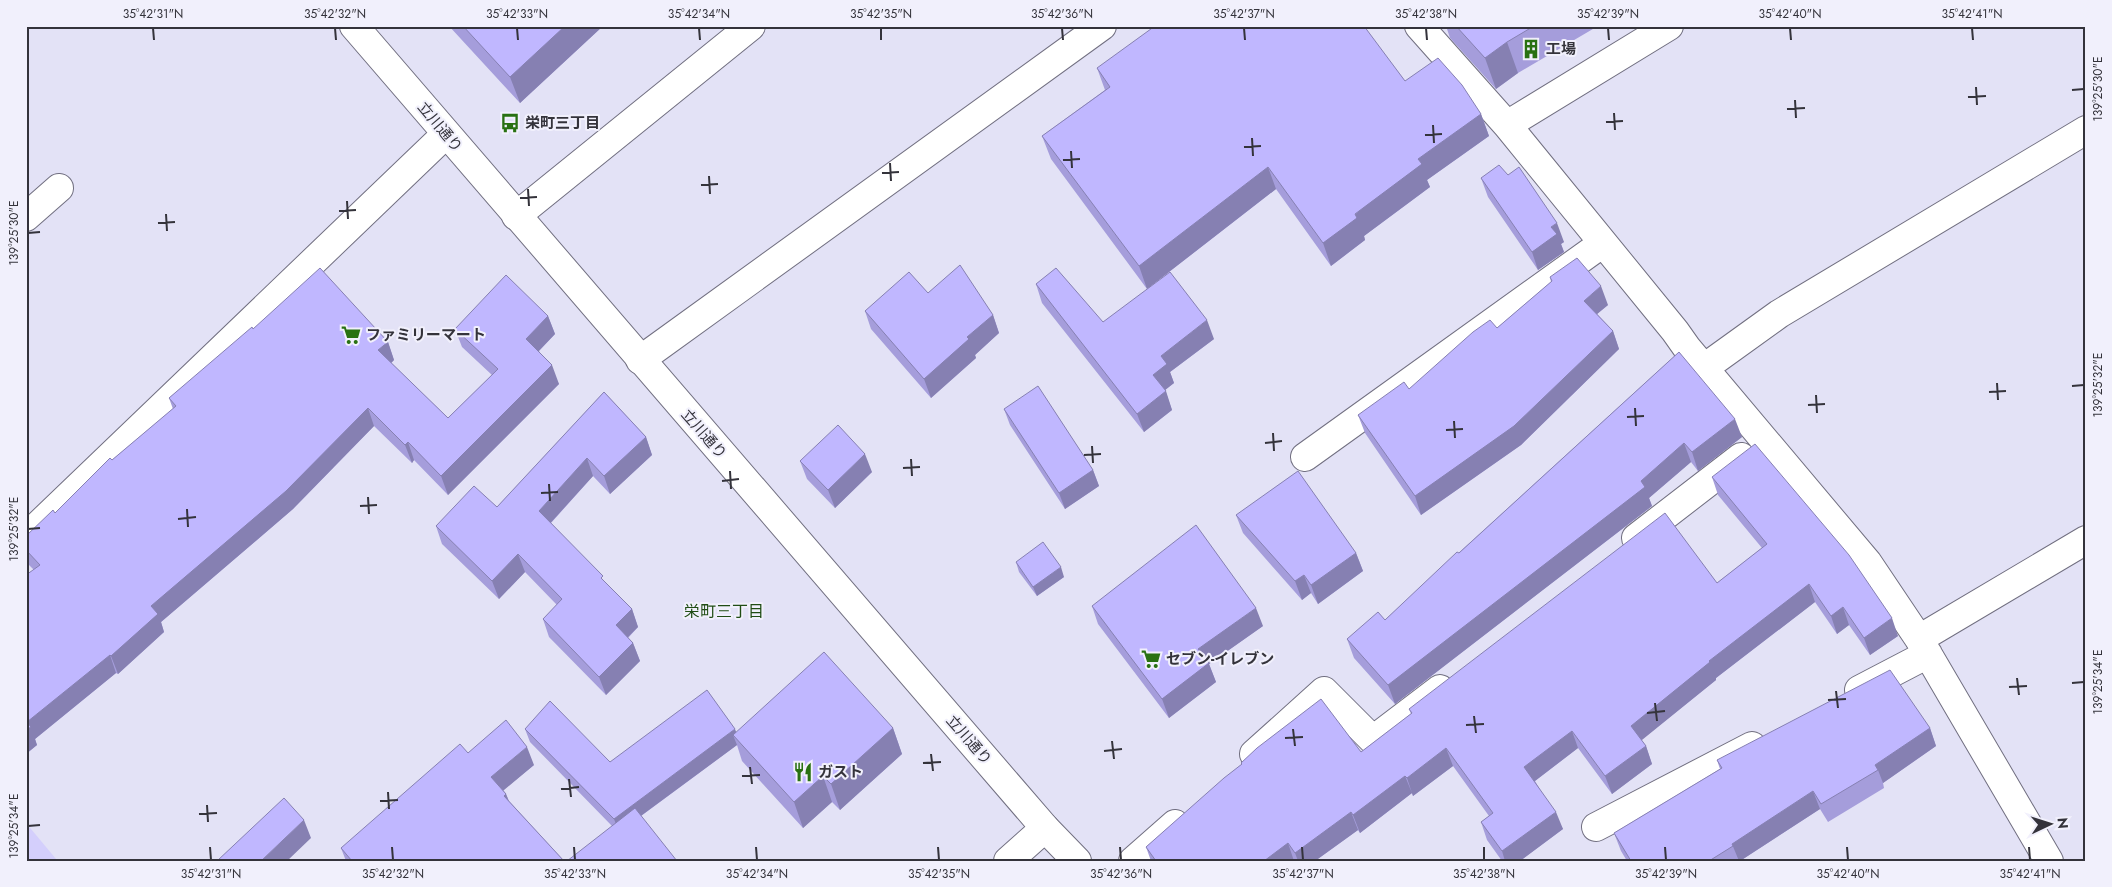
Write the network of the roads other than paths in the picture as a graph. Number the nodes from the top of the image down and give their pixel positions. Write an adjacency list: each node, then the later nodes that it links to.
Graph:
1 (354, 26): 8 (street, 立川通り)
2 (751, 26): 10 (street)
3 (1102, 26): 13 (street)
4 (1419, 26): 6 (street)
5 (1669, 26): 6 (street)
6 (1507, 125): 12 (street)
7 (2086, 130): 14 (street)
8 (446, 134): 10 (street, 立川通り); 17 (street)
9 (59, 188): 11 (street)
10 (516, 216): 13 (street, 立川通り)
11 (26, 217)
12 (1603, 242): 14 (street); 16 (street)
13 (640, 360): 27 (street, 立川通り)
14 (1704, 368): 15 (street)
15 (1765, 439): 19 (street); 20 (street)
16 (1305, 457)
17 (26, 537)
18 (2086, 540): 20 (street)
19 (1616, 553)
20 (1924, 647): 22 (street); 31 (street)
21 (1459, 674): 24 (street)
22 (1841, 700)
23 (1771, 736): 26 (street)
24 (1236, 770)
25 (1192, 809): 30 (street)
26 (1596, 827)
27 (1045, 828): 28 (street); 29 (street, 立川通り)
28 (1008, 861)
29 (1077, 861)
30 (1133, 861)
31 (2049, 861)

